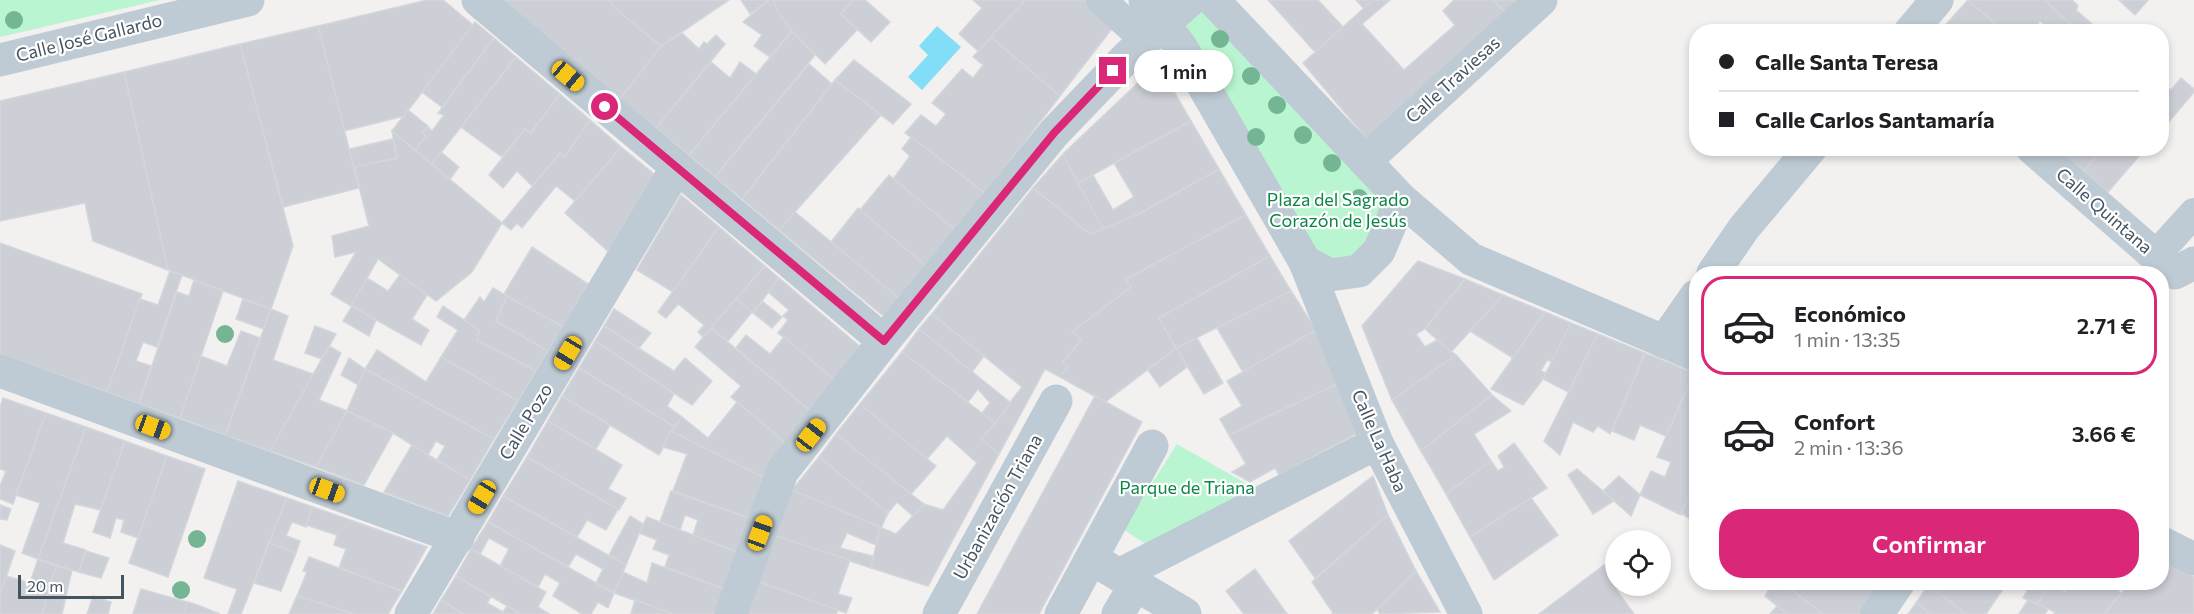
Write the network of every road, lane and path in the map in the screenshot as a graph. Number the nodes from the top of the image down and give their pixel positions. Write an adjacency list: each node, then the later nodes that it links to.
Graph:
1 (248, 0): 10 (street, Calle José Gallardo)
2 (478, 0): 14 (street)
3 (1101, 0): 8 (street)
4 (1190, 0): 8 (street)
5 (1213, 0): 13 (street)
6 (1541, 0): 13 (street, Calle Traviesas)
7 (1937, 0): 9 (street)
8 (1152, 22): 17 (street); 21 (street)
9 (1917, 24)
10 (0, 60)
11 (1804, 156): 19 (street)
12 (2042, 156): 18 (street, Calle Quintana)
13 (1365, 161): 15 (street)
14 (677, 168): 21 (street); 28 (street, Calle Pozo)
15 (1401, 199): 17 (street); 22 (street)
16 (2194, 213): 18 (street)
17 (1305, 262): 26 (street, Calle La Haba)
18 (2175, 264)
19 (1718, 266)
20 (1689, 306): 22 (street)
21 (884, 341): 35 (street)
22 (1664, 342): 23 (street)
23 (1689, 352)
24 (0, 371): 28 (street)
25 (1056, 400): 36 (street, Urbanización Triana)
26 (1377, 443): 32 (street); 40 (street, Calle La Haba)
27 (1152, 446): 30 (street)
28 (458, 538): 34 (street, Calle Pozo)
29 (2169, 546): 31 (street)
30 (1092, 558): 32 (street); 37 (street)
31 (2194, 558)
32 (1127, 580): 38 (street); 39 (street)
33 (1894, 590): 41 (street)
34 (411, 614)
35 (731, 614)
36 (939, 614)
37 (1061, 614)
38 (1118, 614)
39 (1185, 614)
40 (1466, 614)
41 (1877, 614)

